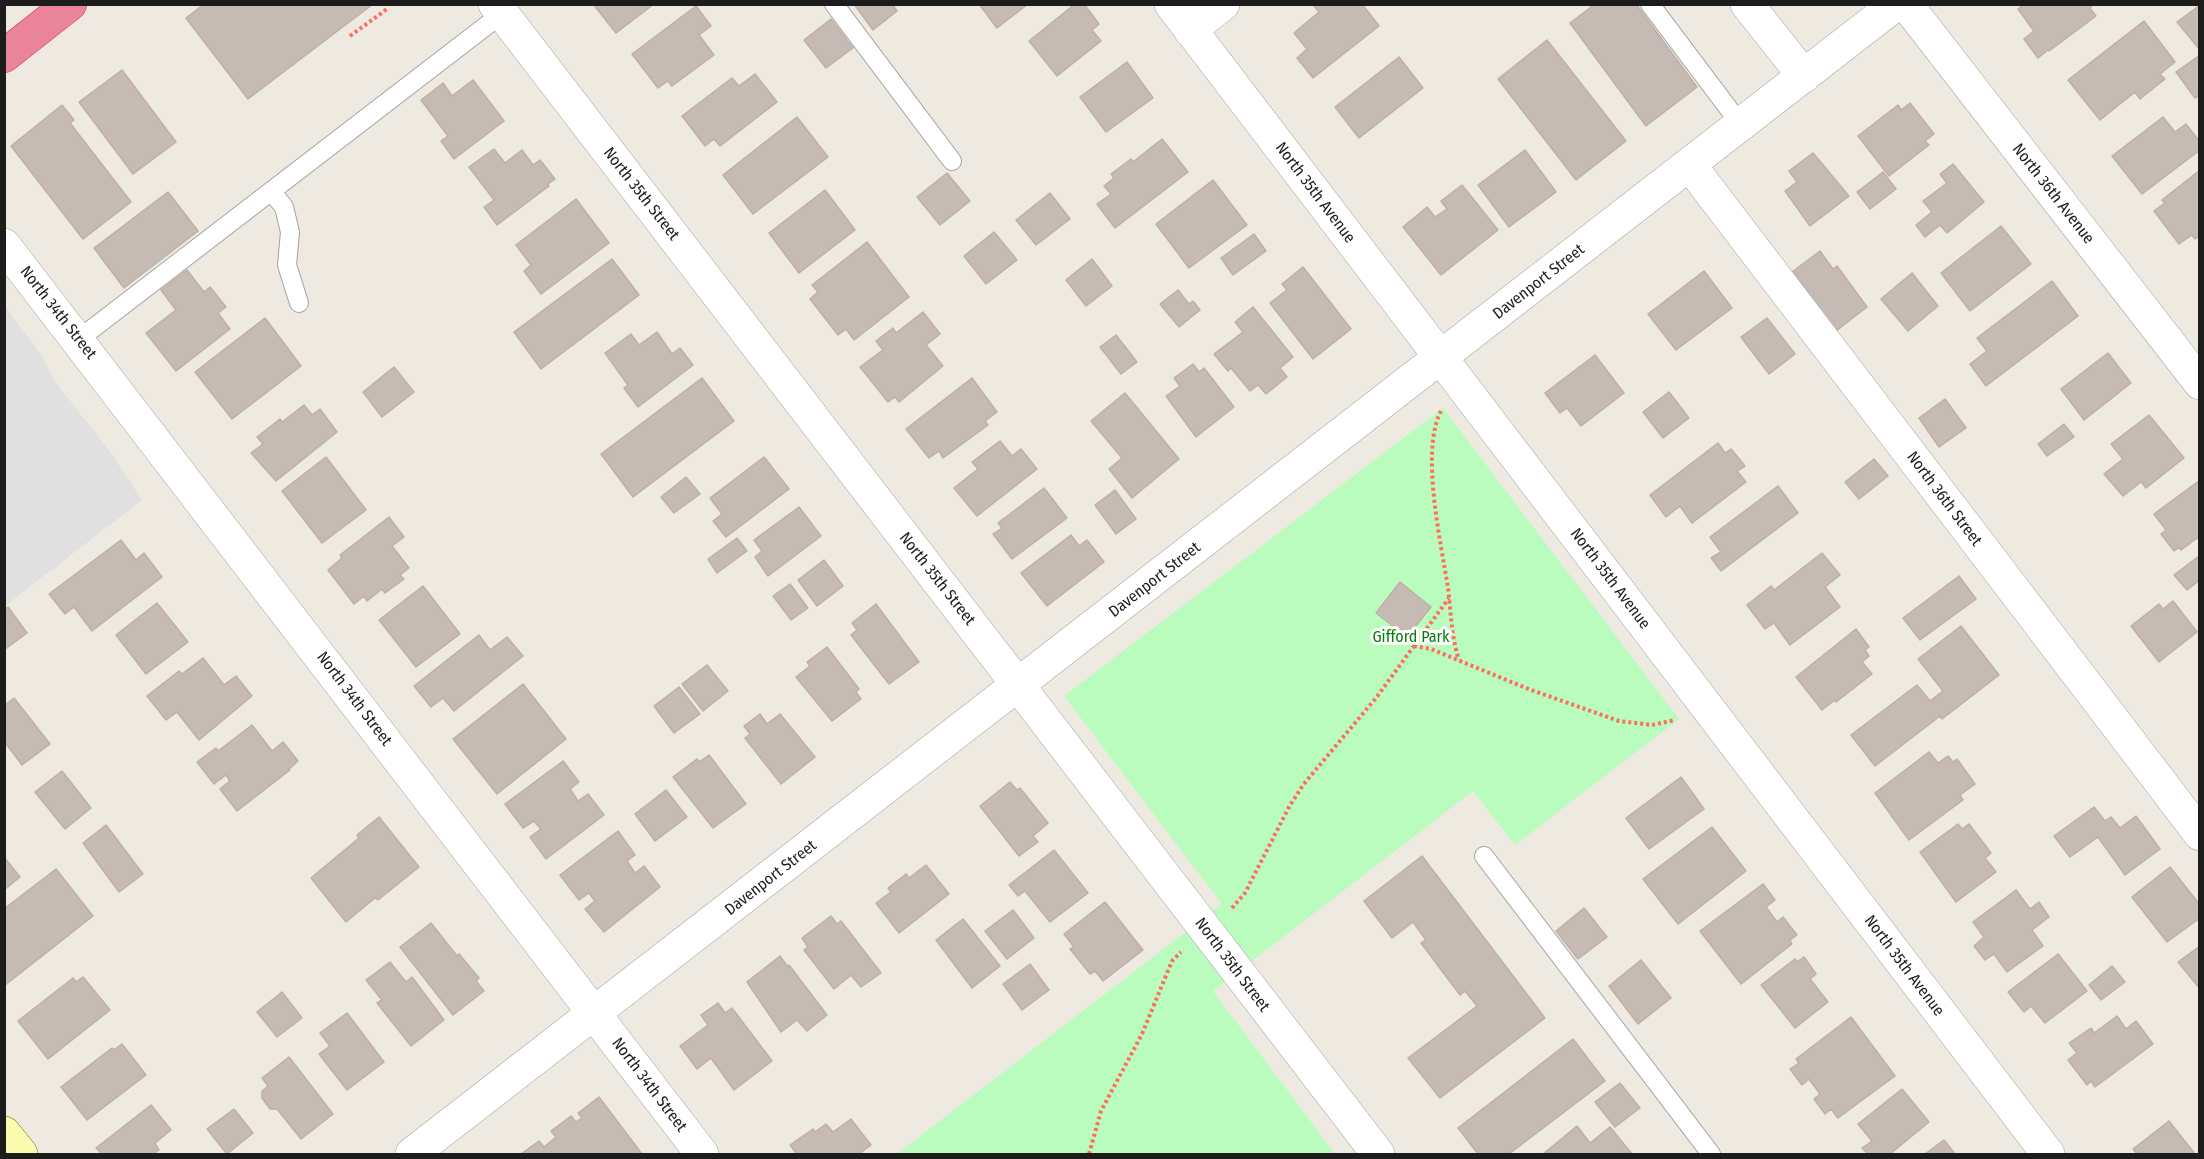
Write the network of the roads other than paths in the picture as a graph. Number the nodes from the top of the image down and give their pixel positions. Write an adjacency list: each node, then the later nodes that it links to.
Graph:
1 (70, 4): 11 (highway)
2 (834, 4): 14 (lane)
3 (1171, 4): 10 (street, North 35th Avenue)
4 (1223, 4): 10 (street)
5 (1650, 4): 13 (lane)
6 (1747, 4): 12 (street)
7 (1896, 4): 12 (street, Davenport Street)
8 (1906, 4): 21 (street, North 36th Avenue)
9 (504, 8): 16 (lane); 22 (street, North 35th Street)
10 (1190, 30): 20 (street, North 35th Avenue)
11 (4, 56)
12 (1804, 76): 13 (street, Davenport Street)
13 (1741, 125): 15 (street, Davenport Street)
14 (952, 161)
15 (1689, 164): 20 (street, Davenport Street); 23 (street, North 36th Street)
16 (271, 191): 18 (lane); 19 (lane)
17 (4, 245): 19 (street, North 34th Street)
18 (299, 303)
19 (78, 339): 25 (street, North 34th Street)
20 (1441, 358): 22 (street, Davenport Street); 32 (street, North 35th Avenue)
21 (2199, 383)
22 (1019, 685): 25 (street, Davenport Street); 30 (street, North 35th Street)
23 (2199, 834)
24 (1484, 856): 31 (lane)
25 (594, 1014): 28 (street, Davenport Street); 29 (street, North 34th Street)
26 (4, 1133): 27 (street)
27 (21, 1155)
28 (412, 1155)
29 (702, 1155)
30 (1378, 1155)
31 (1711, 1155)
32 (2048, 1155)

